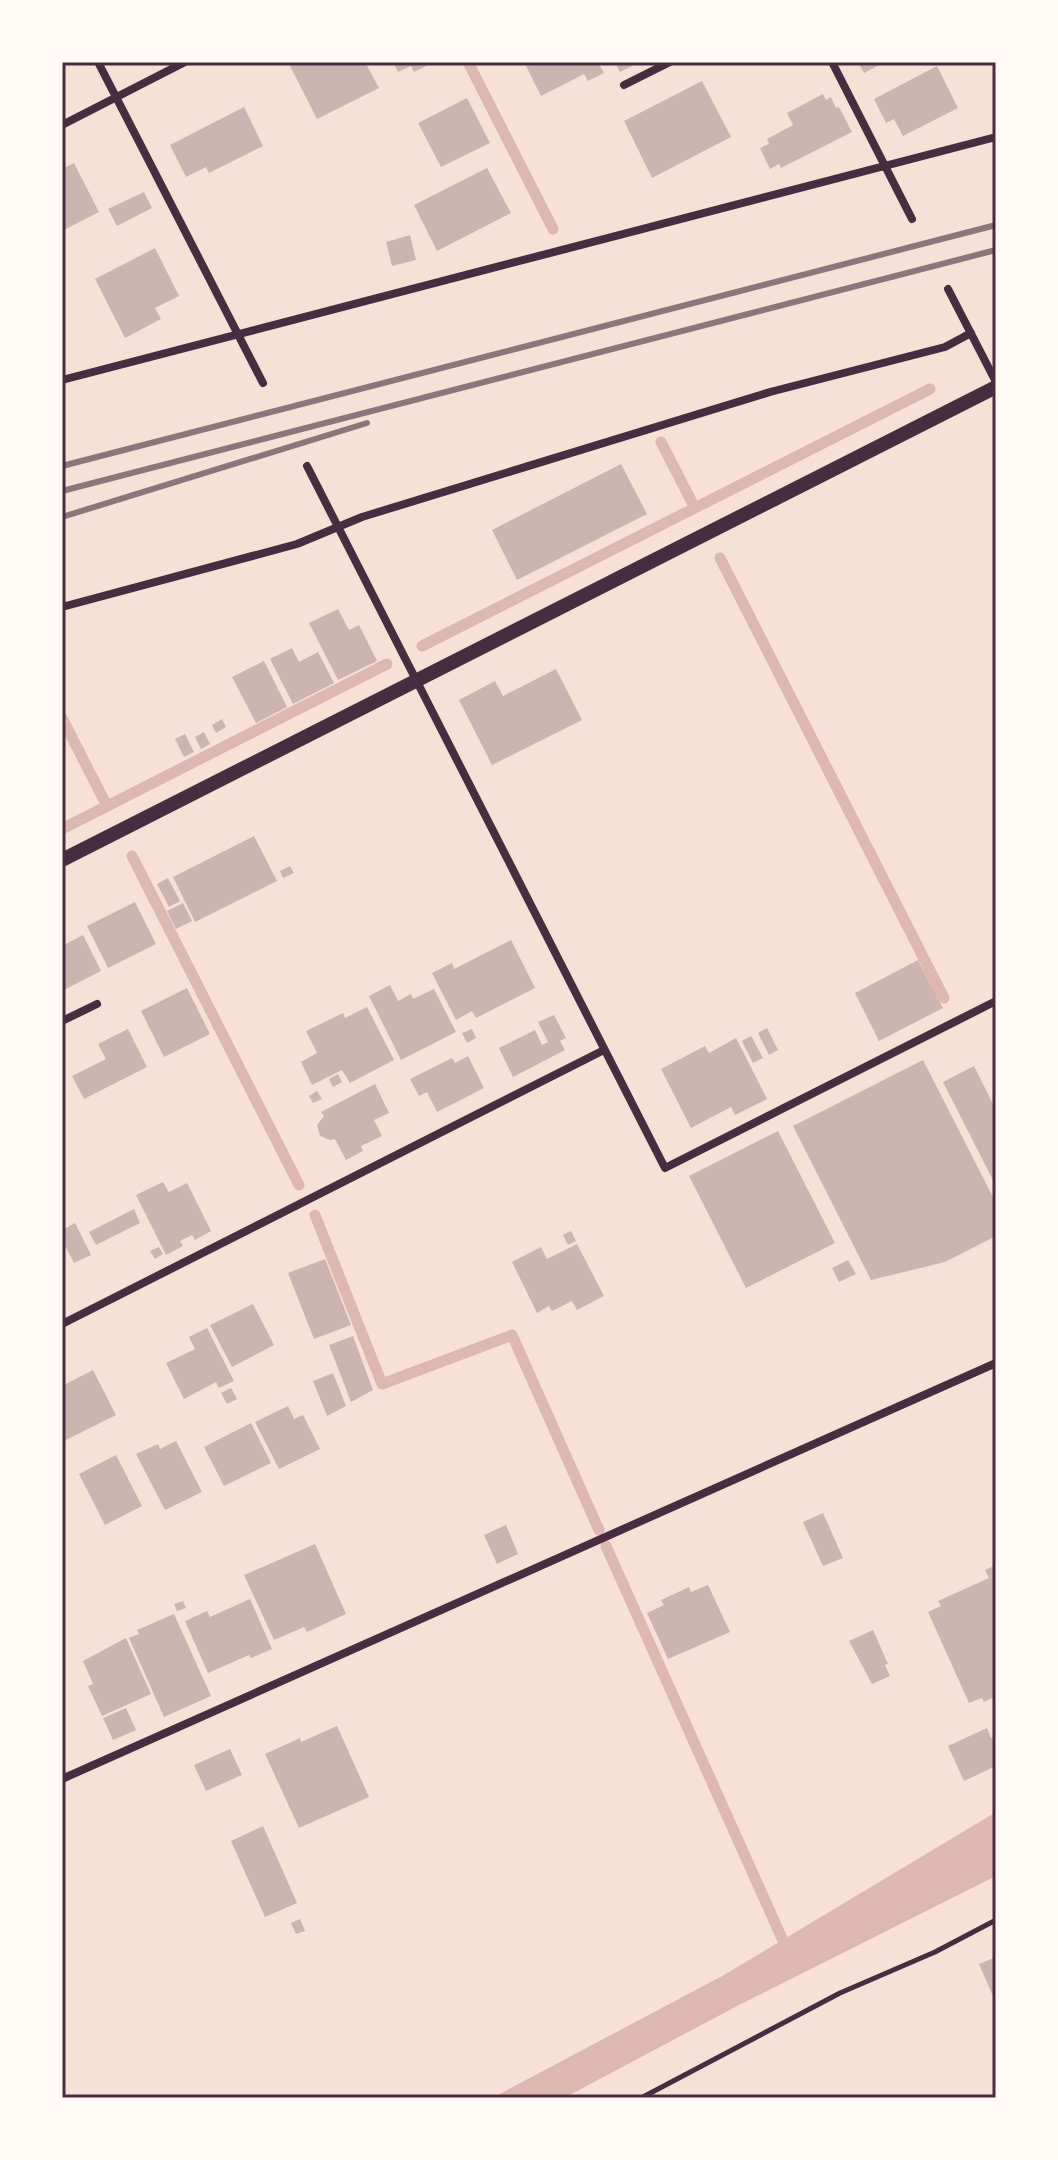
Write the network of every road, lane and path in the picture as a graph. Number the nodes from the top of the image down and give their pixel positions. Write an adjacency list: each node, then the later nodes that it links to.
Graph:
1 (98, 62): 6 (street)
2 (185, 62): 6 (street)
3 (670, 62): 5 (street)
4 (832, 62): 9 (street)
5 (624, 85)
6 (116, 97): 7 (street); 13 (street)
7 (62, 125)
8 (996, 137): 9 (street)
9 (886, 167): 10 (street); 13 (street)
10 (912, 219)
11 (948, 289): 12 (street)
12 (971, 333): 16 (street); 18 (street)
13 (237, 334): 14 (street); 15 (street)
14 (62, 380)
15 (263, 383)
16 (996, 385): 20 (street)
17 (307, 466): 18 (street)
18 (339, 527): 19 (street); 20 (street)
19 (62, 607)
20 (417, 680): 21 (street); 25 (street)
21 (62, 860)
22 (996, 1001): 25 (street)
23 (97, 1004): 24 (street)
24 (62, 1021)
25 (604, 1050): 26 (street)
26 (62, 1324)
27 (996, 1363): 28 (street)
28 (62, 1779)
29 (996, 1920): 30 (path)
30 (641, 2098)

